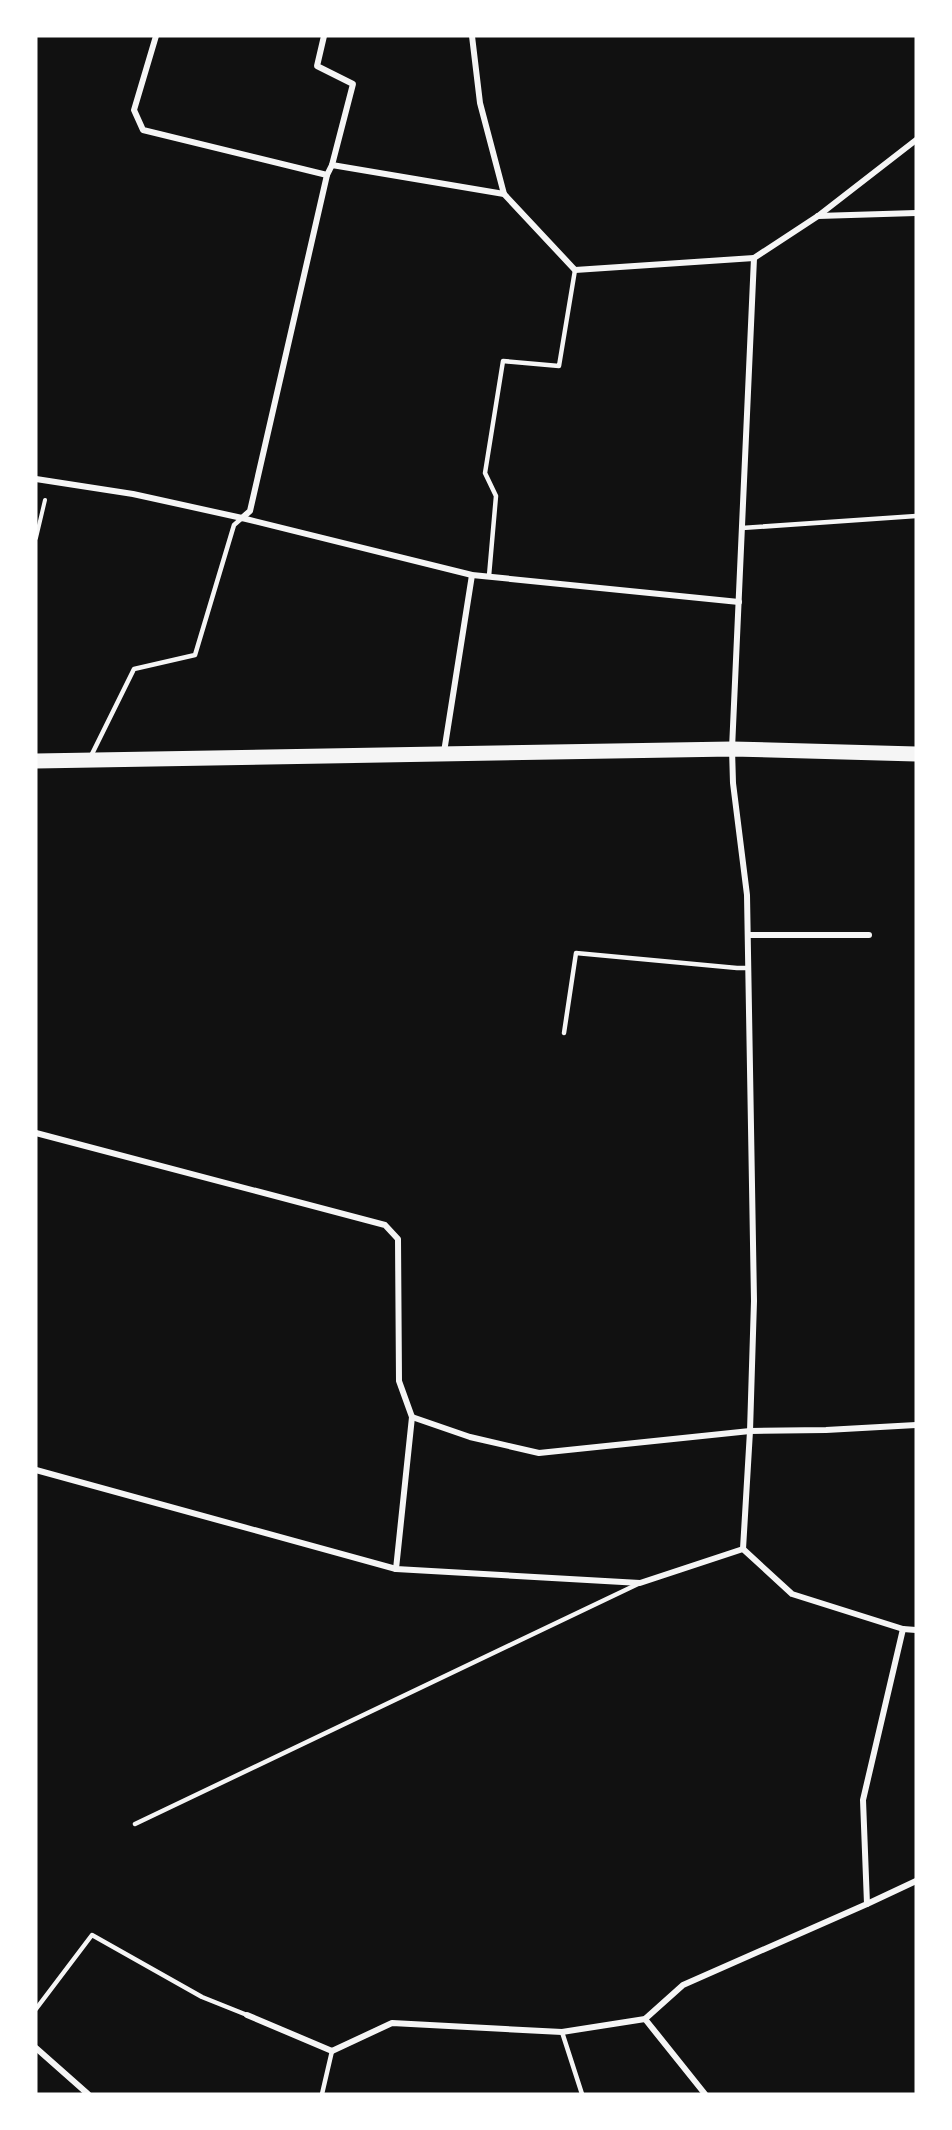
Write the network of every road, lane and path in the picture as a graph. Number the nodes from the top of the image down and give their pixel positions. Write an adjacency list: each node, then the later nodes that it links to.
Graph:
1 (156, 36): 6 (street)
2 (324, 36): 5 (street)
3 (472, 36): 7 (street)
4 (916, 140): 9 (street)
5 (332, 165): 6 (street); 7 (street)
6 (327, 175): 15 (street)
7 (504, 194): 11 (street)
8 (916, 213): 9 (street)
9 (818, 216): 10 (street)
10 (754, 258): 11 (street); 16 (street)
11 (575, 270): 19 (lane)
12 (36, 479): 13 (street)
13 (49, 481): 15 (street); 17 (path)
14 (916, 516): 16 (lane)
15 (242, 518): 18 (street); 25 (lane)
16 (742, 528): 20 (street)
17 (36, 538)
18 (472, 575): 19 (street); 23 (street)
19 (489, 576): 20 (street)
20 (739, 602): 21 (street)
21 (732, 749): 22 (main road); 23 (main road); 26 (street)
22 (916, 754)
23 (443, 755): 25 (main road)
24 (36, 761): 25 (main road)
25 (89, 761)
26 (748, 935): 27 (street); 28 (street)
27 (869, 935)
28 (748, 968): 29 (lane); 33 (street)
29 (564, 1033)
30 (36, 1133): 31 (street)
31 (412, 1417): 33 (street); 36 (street)
32 (916, 1425): 33 (street)
33 (750, 1431): 35 (street)
34 (36, 1470): 36 (street)
35 (743, 1549): 37 (street); 38 (street)
36 (396, 1569): 37 (street)
37 (640, 1583): 40 (lane)
38 (903, 1629): 39 (street); 42 (street)
39 (916, 1630)
40 (135, 1824)
41 (916, 1881): 42 (street)
42 (867, 1904): 45 (street)
43 (36, 2009): 44 (lane)
44 (247, 2015): 48 (street)
45 (645, 2019): 46 (street); 52 (street)
46 (562, 2032): 48 (street); 51 (lane)
47 (36, 2048): 49 (street)
48 (332, 2051): 50 (lane)
49 (88, 2094)
50 (322, 2094)
51 (582, 2094)
52 (705, 2094)

